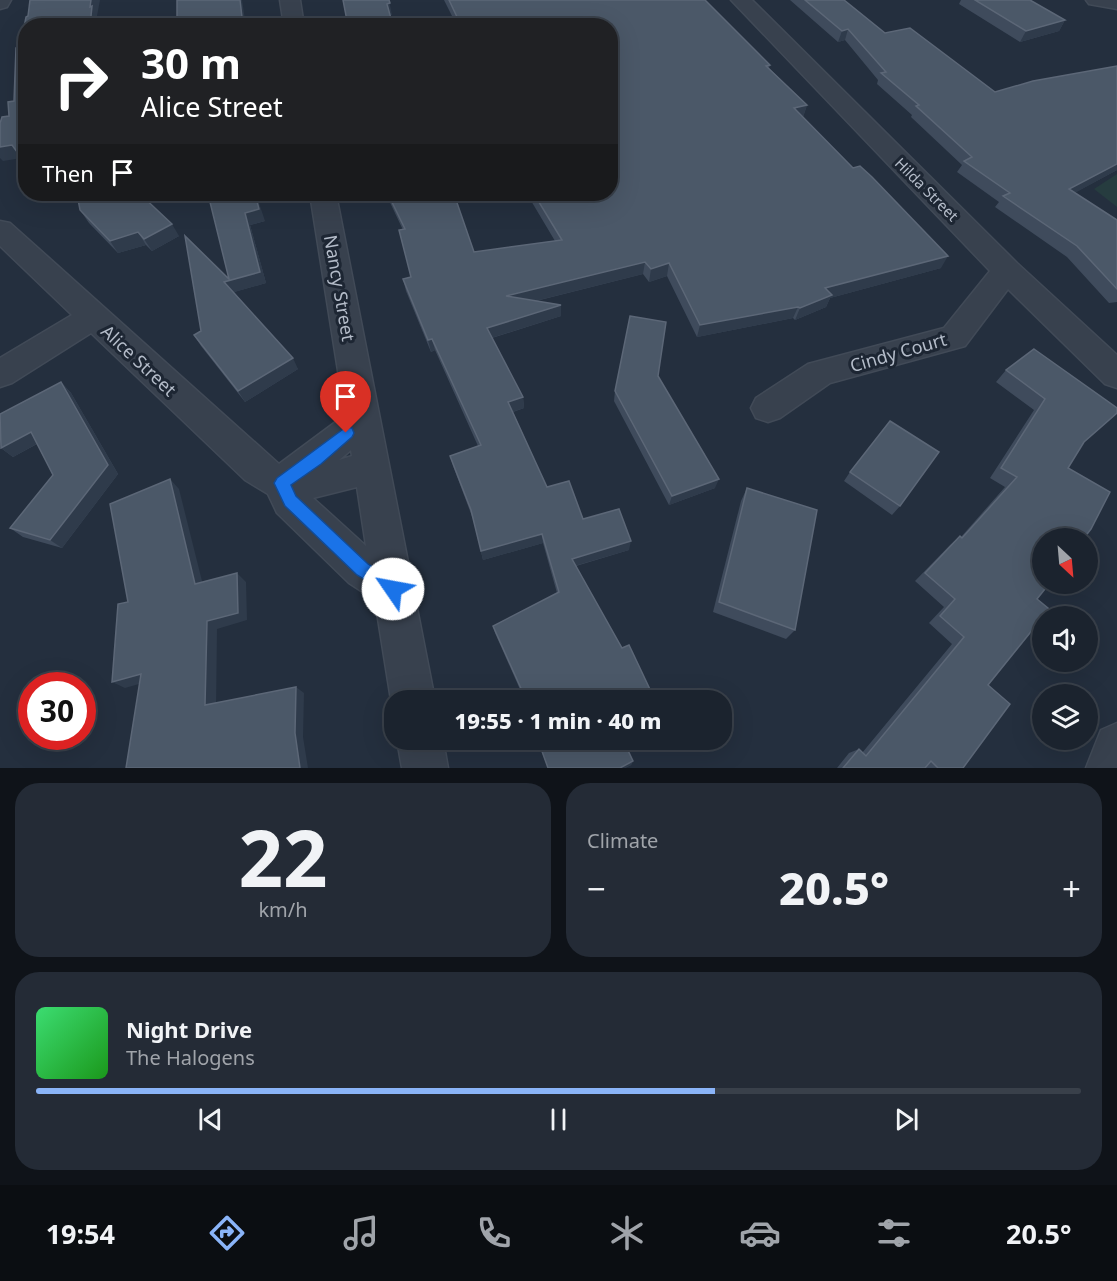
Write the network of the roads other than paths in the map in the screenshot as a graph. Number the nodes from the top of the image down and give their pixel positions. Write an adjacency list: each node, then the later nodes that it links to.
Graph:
1 (290, 0): 3 (street)
2 (741, 0): 6 (street, Hilda Street)
3 (293, 18)
4 (324, 201): 11 (street, Nancy Street)
5 (0, 230): 7 (street, Alice Street)
6 (1007, 270): 9 (street, Hilda Street); 10 (street, Cindy Court)
7 (93, 317): 8 (street); 13 (street, Alice Street)
8 (0, 374)
9 (1117, 375)
10 (768, 408)
11 (363, 422): 12 (street, Nancy Street); 13 (street)
12 (371, 467): 13 (street); 14 (street, Nancy Street)
13 (282, 483): 14 (street, Alice Street)
14 (393, 589): 15 (street, Nancy Street)
15 (411, 690)
16 (1117, 746): 19 (street)
17 (422, 750): 18 (street)
18 (425, 768)
19 (1109, 768)

